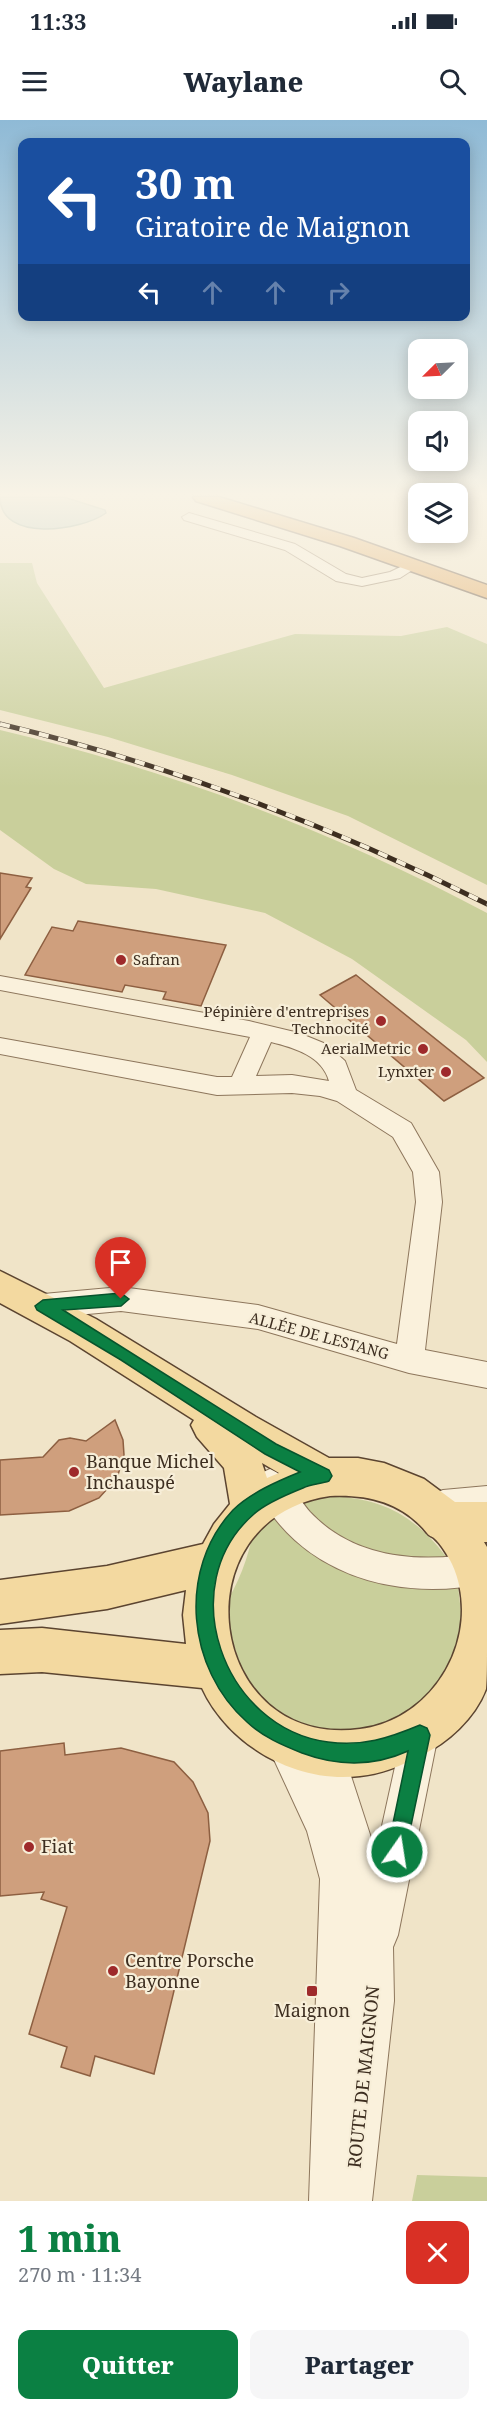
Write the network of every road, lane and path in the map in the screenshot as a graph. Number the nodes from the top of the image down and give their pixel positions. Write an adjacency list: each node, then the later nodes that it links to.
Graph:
1 (0, 983): 2 (street)
2 (264, 1033): 4 (street); 5 (street)
3 (0, 1046): 4 (street)
4 (240, 1086): 5 (street)
5 (346, 1095): 9 (street)
6 (0, 1286): 7 (main road)
7 (43, 1306): 8 (main road); 9 (street, ALLÉE DE LESTANG)
8 (126, 1356): 11 (main road); 12 (main road)
9 (409, 1360): 10 (street, ALLÉE DE LESTANG)
10 (487, 1375)
11 (323, 1476): 12 (main road); 14 (main road)
12 (263, 1499): 16 (main road); 17 (street)
13 (487, 1501): 14 (street)
14 (433, 1514): 15 (main road); 17 (main road)
15 (487, 1522)
16 (211, 1562): 18 (main road); 21 (main road)
17 (480, 1569): 19 (main road)
18 (0, 1602)
19 (485, 1636): 23 (main road)
20 (0, 1652): 21 (main road)
21 (215, 1663): 22 (main road)
22 (280, 1735): 24 (main road); 26 (street)
23 (420, 1735): 24 (main road); 25 (street, ROUTE DE MAIGNON)
24 (326, 1752): 25 (street, ROUTE DE MAIGNON)
25 (374, 1953): 27 (street, ROUTE DE MAIGNON)
26 (331, 2201)
27 (350, 2201)

